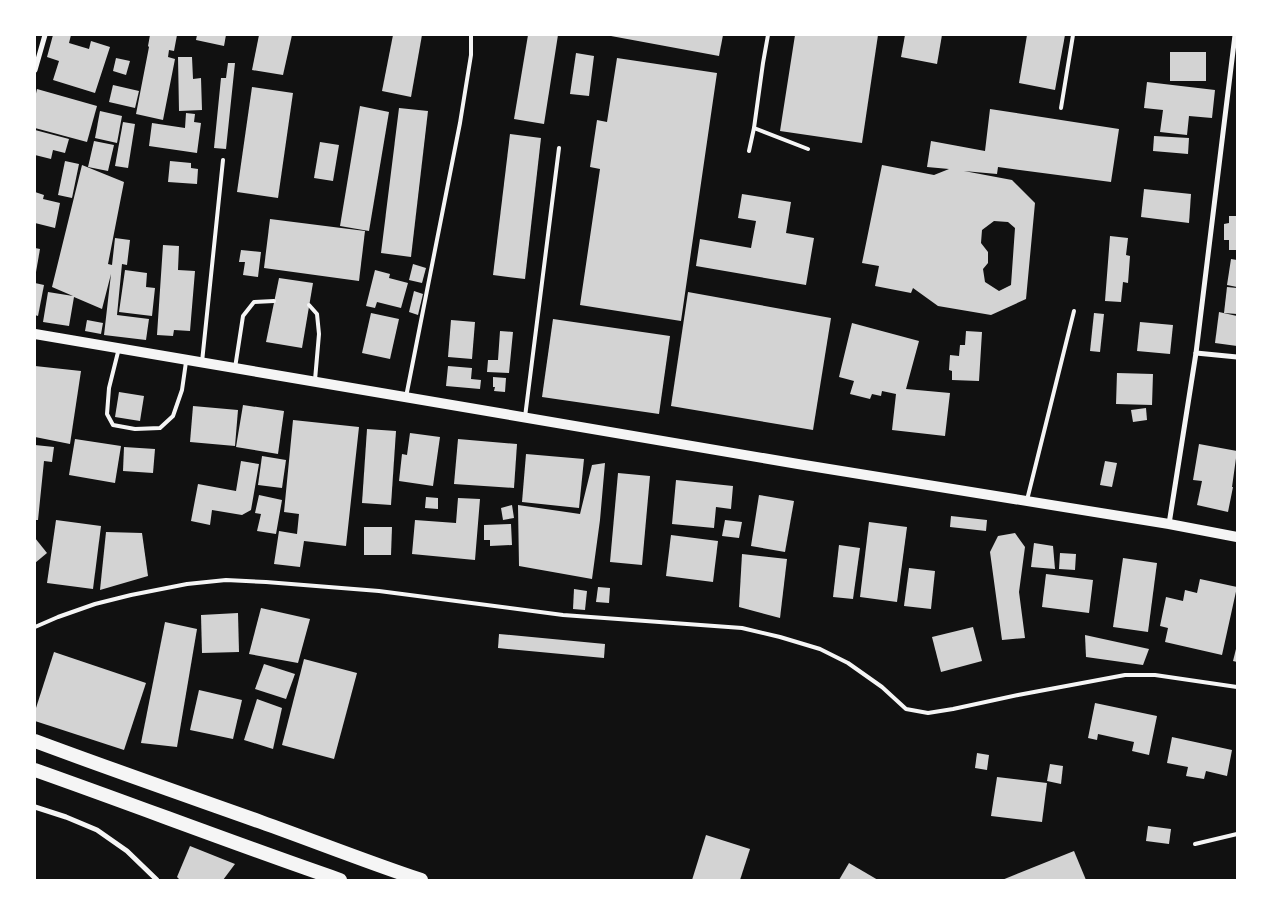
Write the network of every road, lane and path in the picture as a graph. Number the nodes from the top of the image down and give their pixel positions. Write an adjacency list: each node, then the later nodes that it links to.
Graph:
1 (44, 35): 6 (street)
2 (471, 35): 24 (lane)
3 (768, 35): 8 (lane)
4 (1072, 35): 7 (lane)
5 (1235, 35): 18 (street)
6 (35, 70)
7 (1061, 108)
8 (754, 128): 10 (lane); 11 (lane)
9 (558, 148): 25 (lane)
10 (808, 149)
11 (749, 151)
12 (223, 160): 21 (lane)
13 (274, 301): 22 (lane)
14 (309, 305): 23 (lane)
15 (1074, 311): 26 (lane)
16 (35, 334): 17 (main road)
17 (119, 348): 20 (main road); 20 (lane)
18 (1196, 353): 19 (street); 27 (street)
19 (1237, 358)
20 (186, 360): 21 (main road)
21 (202, 362): 22 (main road)
22 (235, 368): 23 (main road)
23 (314, 382): 24 (main road)
24 (406, 397): 25 (main road)
25 (525, 417): 26 (main road)
26 (1028, 500): 27 (main road)
27 (1169, 524): 28 (main road)
28 (1237, 537)
29 (35, 627): 30 (lane)
30 (1237, 687)
31 (35, 742): 38 (highway)
32 (35, 770): 37 (highway)
33 (35, 807): 36 (street)
34 (1237, 834): 35 (lane)
35 (1195, 844)
36 (157, 880)
37 (340, 880)
38 (422, 880)

